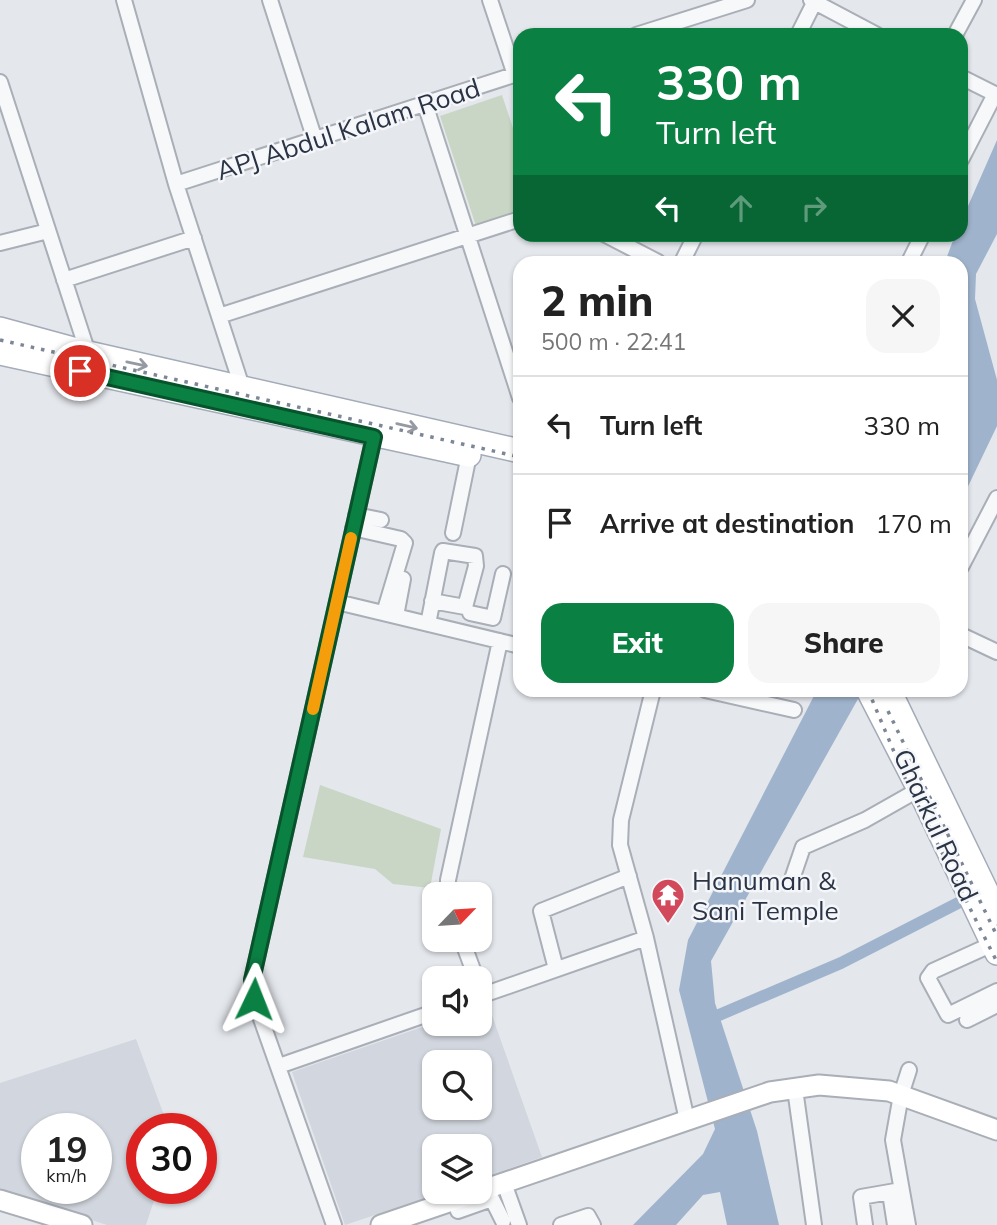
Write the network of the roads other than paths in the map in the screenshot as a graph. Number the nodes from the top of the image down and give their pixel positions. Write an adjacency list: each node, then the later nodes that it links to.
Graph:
1 (124, 0): 20 (street)
2 (270, 0): 18 (street)
3 (490, 0): 12 (street)
4 (747, 0): 7 (street)
5 (974, 0): 11 (street)
6 (813, 2): 9 (street); 10 (street)
7 (715, 5): 8 (street)
8 (668, 28)
9 (801, 28)
10 (863, 28)
11 (960, 28)
12 (513, 61)
13 (513, 76): 17 (street, APJ Abdul Kalam Road)
14 (968, 80): 16 (street)
15 (0, 82): 22 (street)
16 (996, 94): 19 (street)
17 (425, 104): 18 (street, APJ Abdul Kalam Road); 23 (street)
18 (315, 140): 20 (street, APJ Abdul Kalam Road)
19 (968, 147)
20 (176, 184): 24 (street)
21 (513, 221): 23 (street)
22 (48, 232): 26 (street); 28 (street)
23 (467, 235): 29 (street); 35 (street)
24 (194, 238): 28 (street); 29 (street)
25 (619, 242): 27 (street)
26 (0, 243)
27 (646, 256)
28 (64, 280): 33 (street)
29 (219, 316): 36 (street)
30 (0, 329): 31 (main road)
31 (31, 336): 33 (main road); 34 (street)
32 (0, 353): 34 (main road)
33 (88, 353): 36 (main road, one-way to 36)
34 (26, 359): 37 (main road)
35 (513, 376)
36 (242, 387): 37 (main road)
37 (376, 428): 38 (main road, one-way to 38); 39 (main road); 43 (street)
38 (513, 450)
39 (469, 455): 40 (main road); 44 (street)
40 (513, 464)
41 (997, 498): 47 (street)
42 (381, 520): 43 (street)
43 (355, 521): 51 (street); 53 (street)
44 (453, 533)
45 (409, 551): 55 (street)
46 (438, 553): 56 (street)
47 (968, 554)
48 (480, 566): 54 (street)
49 (503, 574): 54 (street)
50 (373, 594): 51 (street)
51 (388, 597): 55 (street)
52 (432, 601): 56 (street)
53 (337, 602): 55 (street); 79 (street)
54 (470, 613): 57 (street)
55 (390, 614): 56 (street)
56 (426, 623): 57 (street)
57 (467, 633): 59 (street)
58 (968, 638): 61 (street)
59 (500, 641): 60 (street); 68 (street)
60 (513, 644)
61 (997, 652)
62 (651, 697): 67 (street)
63 (736, 697): 65 (street)
64 (889, 697): 66 (main road, Gharkul Road)
65 (793, 710)
66 (927, 785): 69 (street); 70 (main road, Gharkul Road); 72 (main road, Gharkul Road)
67 (629, 876): 71 (street); 73 (street)
68 (448, 882)
69 (791, 882)
70 (997, 913)
71 (646, 938): 73 (street); 83 (street)
72 (996, 947): 75 (street)
73 (555, 969): 74 (street)
74 (492, 989)
75 (997, 991)
76 (997, 1005): 78 (street)
77 (422, 1016): 79 (street)
78 (967, 1020)
79 (279, 1066): 92 (street)
80 (909, 1070): 82 (street)
81 (795, 1089): 82 (street); 83 (street); 96 (street)
82 (901, 1095): 84 (street); 87 (street)
83 (687, 1120): 85 (street)
84 (997, 1130)
85 (504, 1183): 86 (street); 90 (street)
86 (492, 1187)
87 (896, 1191): 97 (street); 98 (street); 99 (street)
88 (0, 1200): 91 (street)
89 (458, 1212): 90 (street); 93 (street)
90 (507, 1222)
91 (82, 1225)
92 (334, 1225)
93 (381, 1225)
94 (561, 1225): 95 (street)
95 (593, 1225)
96 (814, 1225)
97 (865, 1225)
98 (895, 1225)
99 (908, 1225)

